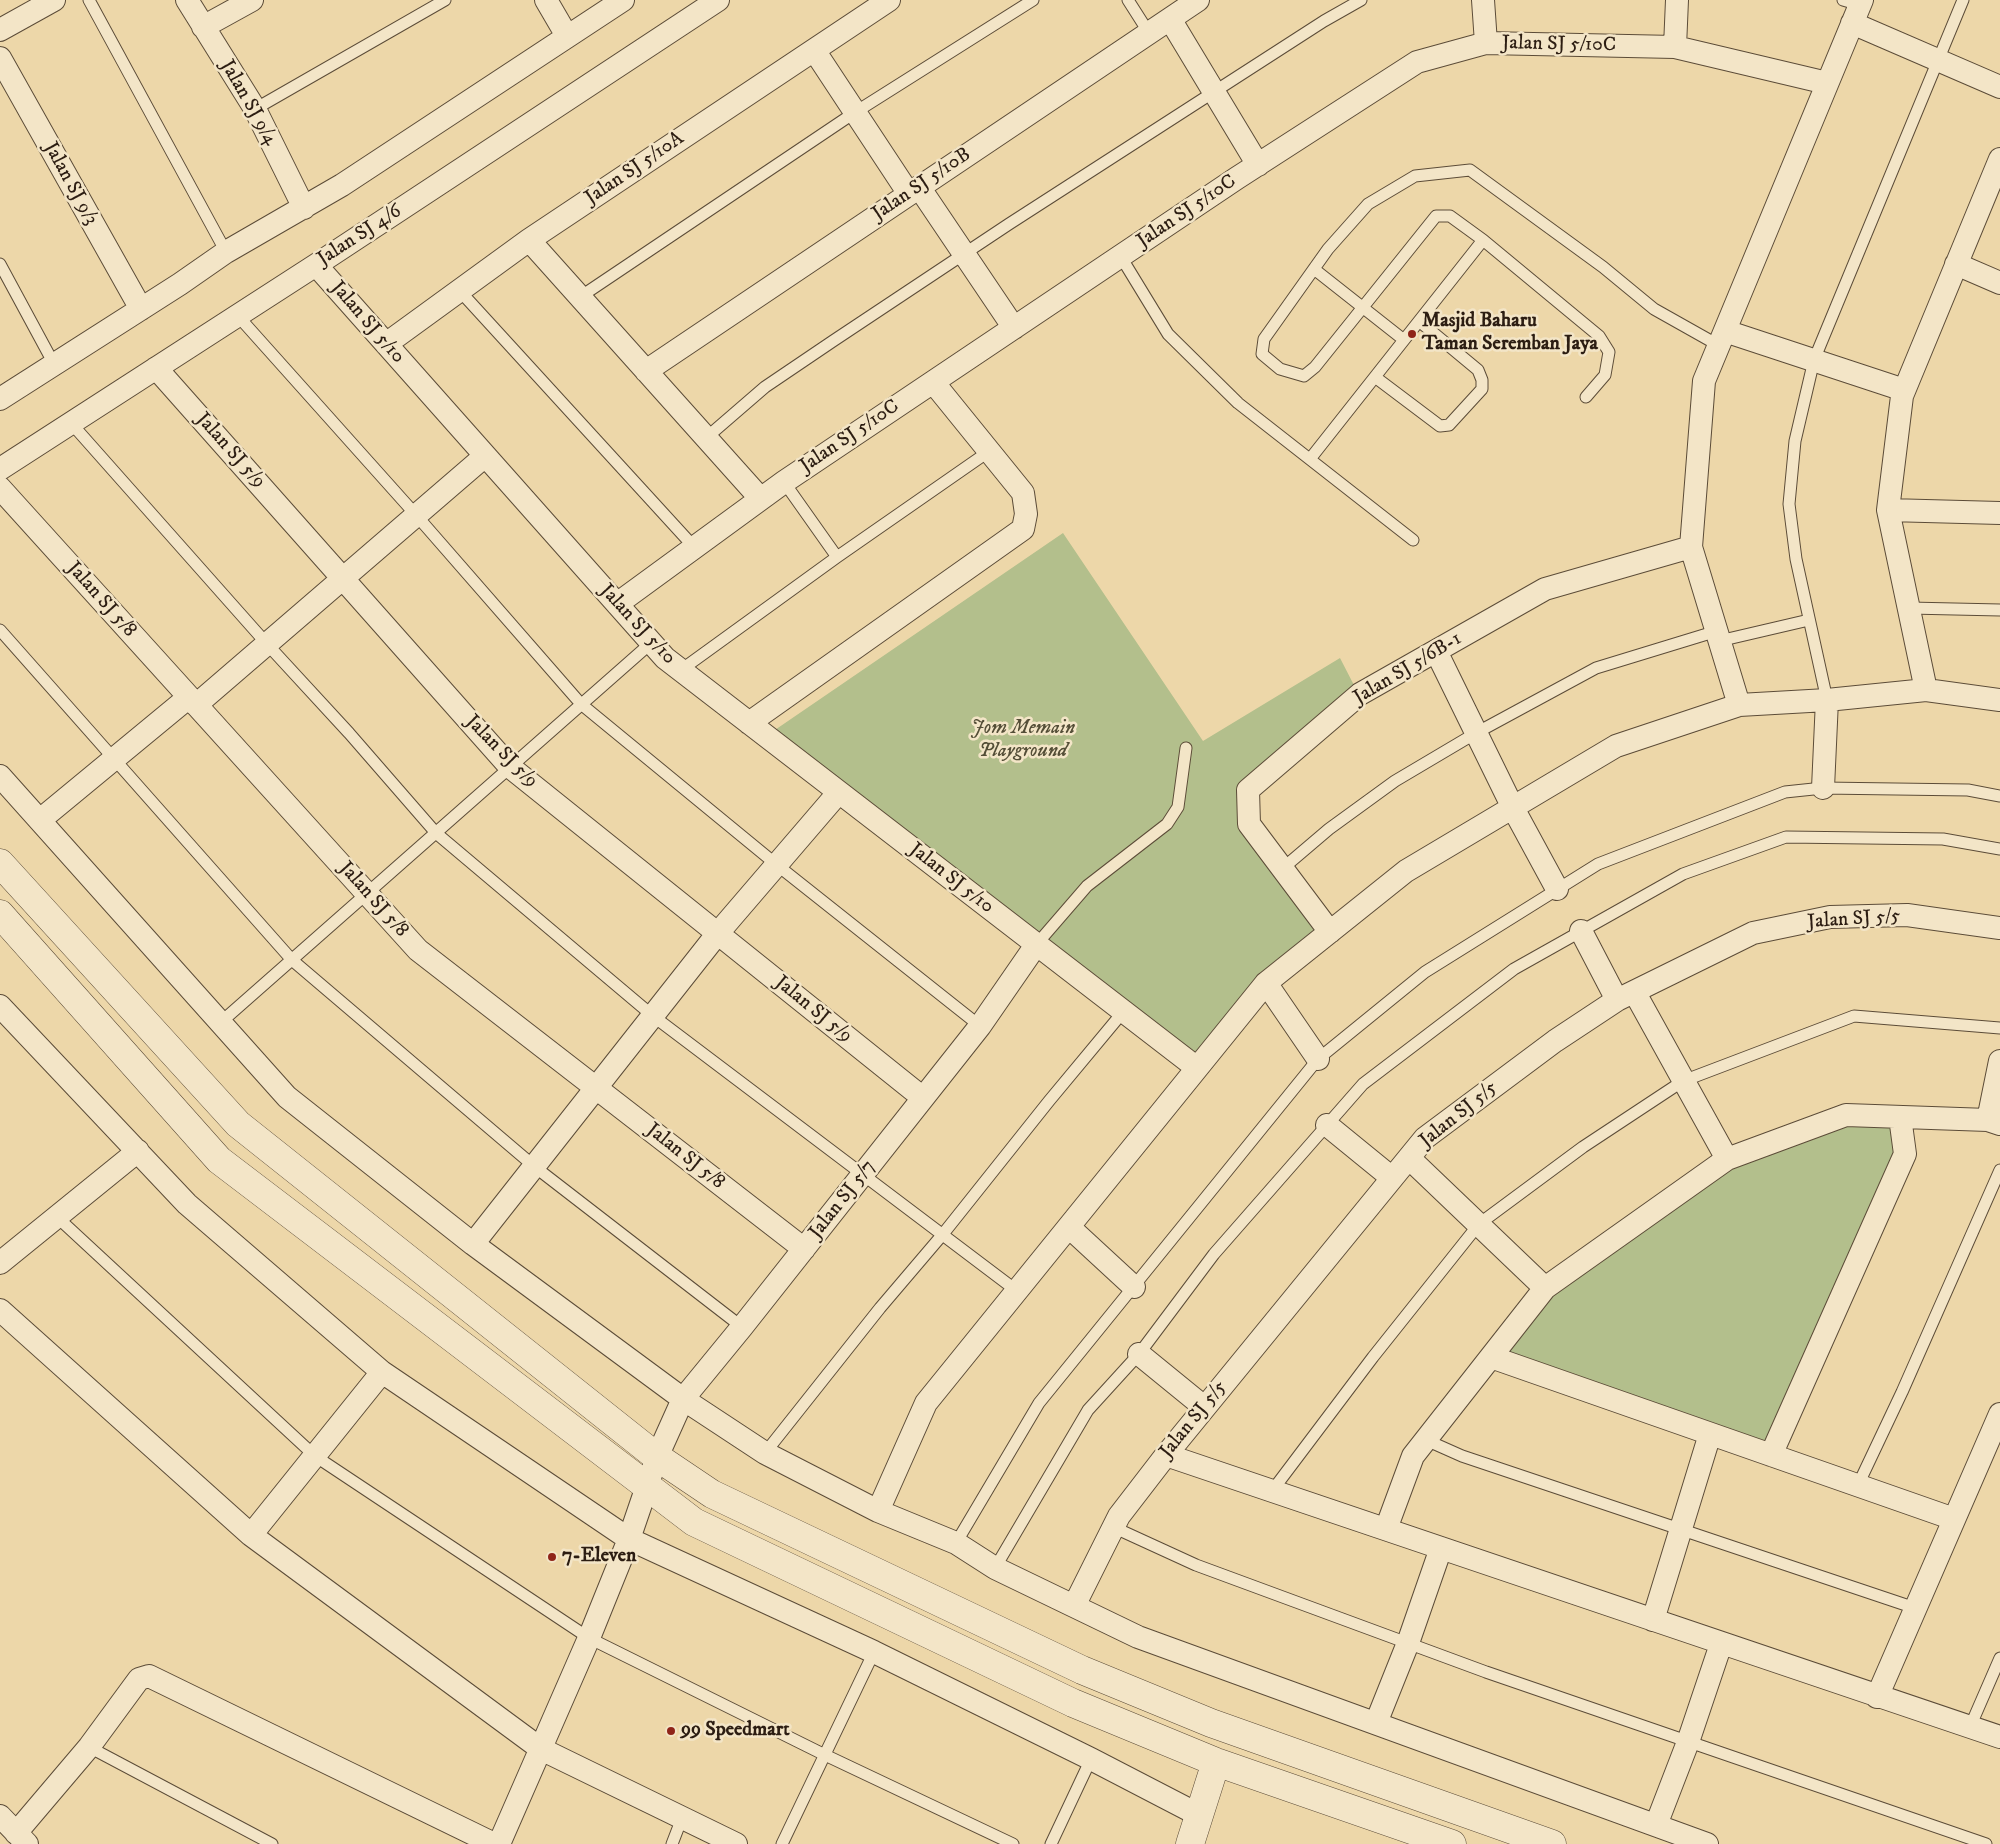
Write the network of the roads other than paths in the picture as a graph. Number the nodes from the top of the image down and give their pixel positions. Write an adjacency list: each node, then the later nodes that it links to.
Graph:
1 (54, 0): 20 (street)
2 (89, 0): 39 (lane)
3 (187, 0): 19 (street, Jalan SJ 9/4)
4 (252, 0): 19 (street)
5 (445, 0): 31 (lane)
6 (546, 0): 22 (street)
7 (623, 0): 22 (street)
8 (718, 0): 44 (street, Jalan SJ 4/6)
9 (889, 0): 25 (street, Jalan SJ 5/10A)
10 (1033, 0): 32 (lane)
11 (1128, 0): 21 (lane)
12 (1198, 0): 18 (street, Jalan SJ 5/10B)
13 (1361, 0): 30 (lane)
14 (1483, 0): 23 (street)
15 (1677, 0): 24 (street)
16 (1963, 0): 27 (lane)
17 (1854, 7): 27 (street); 28 (street)
18 (1170, 19): 21 (street, Jalan SJ 5/10B); 30 (street)
19 (203, 27): 31 (street, Jalan SJ 9/4)
20 (0, 30)
21 (1149, 33): 35 (street, Jalan SJ 5/10B)
22 (567, 36): 36 (street)
23 (1486, 43): 24 (street, Jalan SJ 5/10C); 34 (street, Jalan SJ 5/10C)
24 (1675, 47): 28 (street, Jalan SJ 5/10C)
25 (814, 50): 32 (street); 37 (street, Jalan SJ 5/10A)
26 (0, 58): 50 (street, Jalan SJ 9/3)
27 (1938, 60): 29 (street); 57 (lane)
28 (1827, 83): 54 (street)
29 (2000, 87)
30 (1214, 93): 34 (street); 40 (lane)
31 (255, 109): 36 (street, Jalan SJ 9/4)
32 (854, 113): 35 (street); 48 (lane)
33 (2000, 159): 43 (street)
34 (1258, 165): 41 (street, Jalan SJ 5/10C)
35 (914, 190): 40 (street); 60 (street, Jalan SJ 5/10B)
36 (304, 208): 39 (street)
37 (528, 240): 47 (street, Jalan SJ 5/10A); 48 (street)
38 (1482, 240): 49 (lane); 52 (lane); 64 (lane)
39 (226, 252): 50 (street)
40 (965, 254): 53 (street); 67 (lane)
41 (1120, 256): 53 (street, Jalan SJ 5/10C); 70 (lane)
42 (0, 264): 58 (lane)
43 (1956, 264): 46 (street); 63 (street)
44 (316, 265): 51 (street, Jalan SJ 4/6); 56 (street, Jalan SJ 5/10)
45 (1314, 270): 49 (lane); 49 (lane); 54 (lane)
46 (2000, 283)
47 (459, 290): 56 (street, Jalan SJ 5/10A); 79 (lane)
48 (580, 297): 60 (street)
49 (1362, 307): 55 (lane)
50 (141, 309): 58 (street)
51 (238, 316): 59 (street, Jalan SJ 4/6); 77 (lane)
52 (1419, 321): 55 (lane); 61 (lane)
53 (1014, 328): 62 (street, Jalan SJ 5/10C)
54 (1722, 338): 57 (street); 80 (street)
55 (1404, 340): 61 (lane)
56 (386, 344): 69 (street, Jalan SJ 5/10)
57 (1814, 360): 63 (street); 86 (lane)
58 (54, 364): 65 (street)
59 (156, 368): 66 (street, Jalan SJ 4/6); 82 (street, Jalan SJ 5/9)
60 (646, 371): 67 (street)
61 (1374, 377): 70 (lane)
62 (933, 382): 68 (street); 72 (street, Jalan SJ 5/10C)
63 (1904, 390): 75 (street)
64 (1586, 397)
65 (0, 399)
66 (71, 423): 71 (street, Jalan SJ 4/6); 90 (lane)
67 (706, 438): 74 (street)
68 (988, 452): 81 (lane); 99 (street)
69 (485, 456): 77 (street); 83 (street, Jalan SJ 5/10)
70 (1310, 460): 78 (lane)
71 (2, 462)
72 (784, 482): 74 (street, Jalan SJ 5/10C); 81 (lane)
73 (0, 488): 96 (street, Jalan SJ 5/8)
74 (760, 498): 79 (street, Jalan SJ 5/10C)
75 (1888, 510): 76 (street); 84 (street)
76 (2000, 513)
77 (416, 515): 82 (street); 97 (lane)
78 (1413, 540)
79 (694, 547): 83 (street, Jalan SJ 5/10C)
80 (1691, 547): 88 (street); 91 (street, Jalan SJ 5/6B-1)
81 (837, 557): 92 (lane)
82 (343, 578): 90 (street); 103 (street, Jalan SJ 5/9)
83 (617, 604): 89 (street, Jalan SJ 5/10)
84 (1909, 608): 85 (lane); 93 (street)
85 (2000, 610)
86 (1809, 620): 88 (lane); 94 (lane)
87 (0, 630): 102 (lane)
88 (1718, 636): 98 (street); 100 (lane)
89 (651, 643): 92 (street, Jalan SJ 5/10); 97 (lane)
90 (267, 644): 96 (street); 110 (lane)
91 (1436, 651): 100 (street); 114 (street, Jalan SJ 5/6B-1)
92 (681, 670): 99 (street, Jalan SJ 5/10)
93 (1926, 690): 94 (street); 95 (street)
94 (1827, 700): 98 (street); 105 (street)
95 (2000, 700)
96 (192, 701): 102 (street); 116 (street, Jalan SJ 5/8)
97 (582, 704): 103 (lane); 113 (lane)
98 (1739, 705): 108 (street)
99 (750, 723): 106 (street, Jalan SJ 5/10)
100 (1476, 733): 108 (street); 114 (lane)
101 (1186, 748): 122 (lane)
102 (114, 759): 109 (street); 123 (lane)
103 (510, 767): 110 (lane); 121 (street, Jalan SJ 5/9)
104 (0, 776): 109 (street)
105 (1823, 788): 107 (lane); 115 (lane)
106 (839, 792): 113 (street); 122 (street, Jalan SJ 5/10)
107 (2000, 796)
108 (1513, 808): 115 (street); 120 (street)
109 (40, 820): 129 (street)
110 (436, 833): 116 (lane); 128 (lane)
111 (2000, 849): 119 (lane)
112 (0, 863): 172 (street)
113 (777, 865): 121 (street); 130 (lane)
114 (1282, 869): 120 (street, Jalan SJ 5/6B-1)
115 (1557, 890): 132 (lane)
116 (366, 894): 123 (lane); 136 (street, Jalan SJ 5/8)
117 (2, 922): 174 (street)
118 (2000, 928): 125 (street, Jalan SJ 5/5)
119 (1582, 930): 125 (street); 140 (lane)
120 (1330, 932): 124 (street)
121 (718, 934): 128 (street); 137 (street, Jalan SJ 5/9)
122 (1036, 945): 127 (street, Jalan SJ 5/10); 130 (street, Jalan SJ 5/7)
123 (292, 960): 129 (lane); 144 (lane)
124 (1266, 983): 132 (street); 134 (street)
125 (1626, 996): 135 (street); 142 (street, Jalan SJ 5/5)
126 (0, 1006): 141 (street)
127 (1123, 1012): 134 (street, Jalan SJ 5/10); 151 (lane)
128 (654, 1016): 136 (street); 146 (lane)
129 (220, 1023): 152 (street)
130 (980, 1026): 137 (street, Jalan SJ 5/7)
131 (2000, 1028): 135 (lane)
132 (1318, 1059): 155 (lane)
133 (2000, 1061): 139 (street)
134 (1197, 1068): 150 (street)
135 (1683, 1081): 143 (street); 149 (lane)
136 (597, 1089): 144 (street); 153 (street, Jalan SJ 5/8)
137 (923, 1098): 146 (street, Jalan SJ 5/7)
138 (1900, 1117): 139 (street); 143 (street); 170 (street)
139 (1994, 1122)
140 (1327, 1126): 147 (street); 160 (lane)
141 (138, 1151): 148 (street); 162 (street)
142 (1409, 1158): 147 (street, Jalan SJ 5/5); 149 (street)
143 (1727, 1159): 156 (street)
144 (534, 1167): 152 (street); 159 (lane)
145 (2000, 1170): 173 (lane)
146 (863, 1174): 151 (lane); 153 (street, Jalan SJ 5/7)
147 (1392, 1178): 164 (street, Jalan SJ 5/5)
148 (57, 1217): 154 (street); 171 (lane)
149 (1479, 1224): 156 (street); 175 (lane)
150 (1069, 1227): 155 (street); 157 (street)
151 (943, 1234): 157 (lane); 168 (lane)
152 (473, 1244): 163 (street)
153 (804, 1249): 159 (street, Jalan SJ 5/7)
154 (6, 1255)
155 (1134, 1287): 183 (lane)
156 (1545, 1288): 161 (street)
157 (1017, 1291): 176 (street)
158 (0, 1310): 181 (street)
159 (742, 1327): 163 (street, Jalan SJ 5/7)
160 (1139, 1354): 164 (street); 185 (lane)
161 (1491, 1357): 166 (street); 167 (street)
162 (382, 1372): 171 (street); 182 (street)
163 (683, 1399): 168 (street); 172 (street, Jalan SJ 5/7)
164 (1204, 1407): 169 (street, Jalan SJ 5/5)
165 (2000, 1414): 177 (street)
166 (1710, 1434): 170 (street); 180 (street)
167 (1426, 1440): 179 (street); 180 (lane)
168 (765, 1454): 176 (street)
169 (1166, 1455): 175 (street); 178 (street, Jalan SJ 5/5)
170 (1771, 1455): 173 (street)
171 (315, 1456): 181 (street); 189 (lane)
172 (657, 1457): 174 (street, Jalan SJ 5/7); 219 (street)
173 (1858, 1485): 177 (street)
174 (647, 1488): 182 (street, Jalan SJ 5/7); 203 (street)
175 (1272, 1491): 179 (street)
176 (878, 1511): 183 (street)
177 (1954, 1519): 187 (street)
178 (1113, 1527): 186 (street, Jalan SJ 5/5); 190 (lane)
179 (1386, 1529): 184 (street)
180 (1681, 1530): 187 (lane); 188 (street)
181 (251, 1535): 200 (street)
182 (629, 1539): 189 (street, Jalan SJ 5/7); 192 (street)
183 (956, 1543): 185 (street)
184 (1440, 1548): 188 (street); 190 (street)
185 (995, 1568): 186 (street)
186 (1074, 1606): 195 (street)
187 (1915, 1608): 194 (street)
188 (1653, 1620): 191 (street)
189 (589, 1638): 200 (street, Jalan SJ 5/7); 201 (lane)
190 (1408, 1643): 195 (street); 198 (lane)
191 (1721, 1644): 194 (street); 198 (street)
192 (874, 1652): 201 (lane); 202 (street)
193 (2000, 1658): 196 (lane)
194 (1876, 1697): 196 (street)
195 (1376, 1723): 207 (street)
196 (1970, 1726): 197 (street)
197 (2000, 1738)
198 (1688, 1742): 207 (street); 221 (lane)
199 (89, 1747): 208 (street); 210 (lane); 211 (street)
200 (541, 1749): 206 (street); 212 (street, Jalan SJ 5/7)
201 (825, 1755): 215 (lane); 216 (lane)
202 (1091, 1759): 204 (street); 217 (lane)
203 (1216, 1762): 204 (street); 209 (street)
204 (1199, 1815): 218 (street)
205 (0, 1816): 208 (street)
206 (682, 1818): 213 (lane); 214 (street)
207 (1656, 1826): 220 (street)
208 (22, 1838)
209 (1444, 1843)
210 (272, 1844)
211 (494, 1844)
212 (499, 1844)
213 (672, 1844)
214 (736, 1844)
215 (782, 1844)
216 (1013, 1844)
217 (1051, 1844)
218 (1190, 1844)
219 (1552, 1844)
220 (1707, 1844)
221 (1986, 1844)

